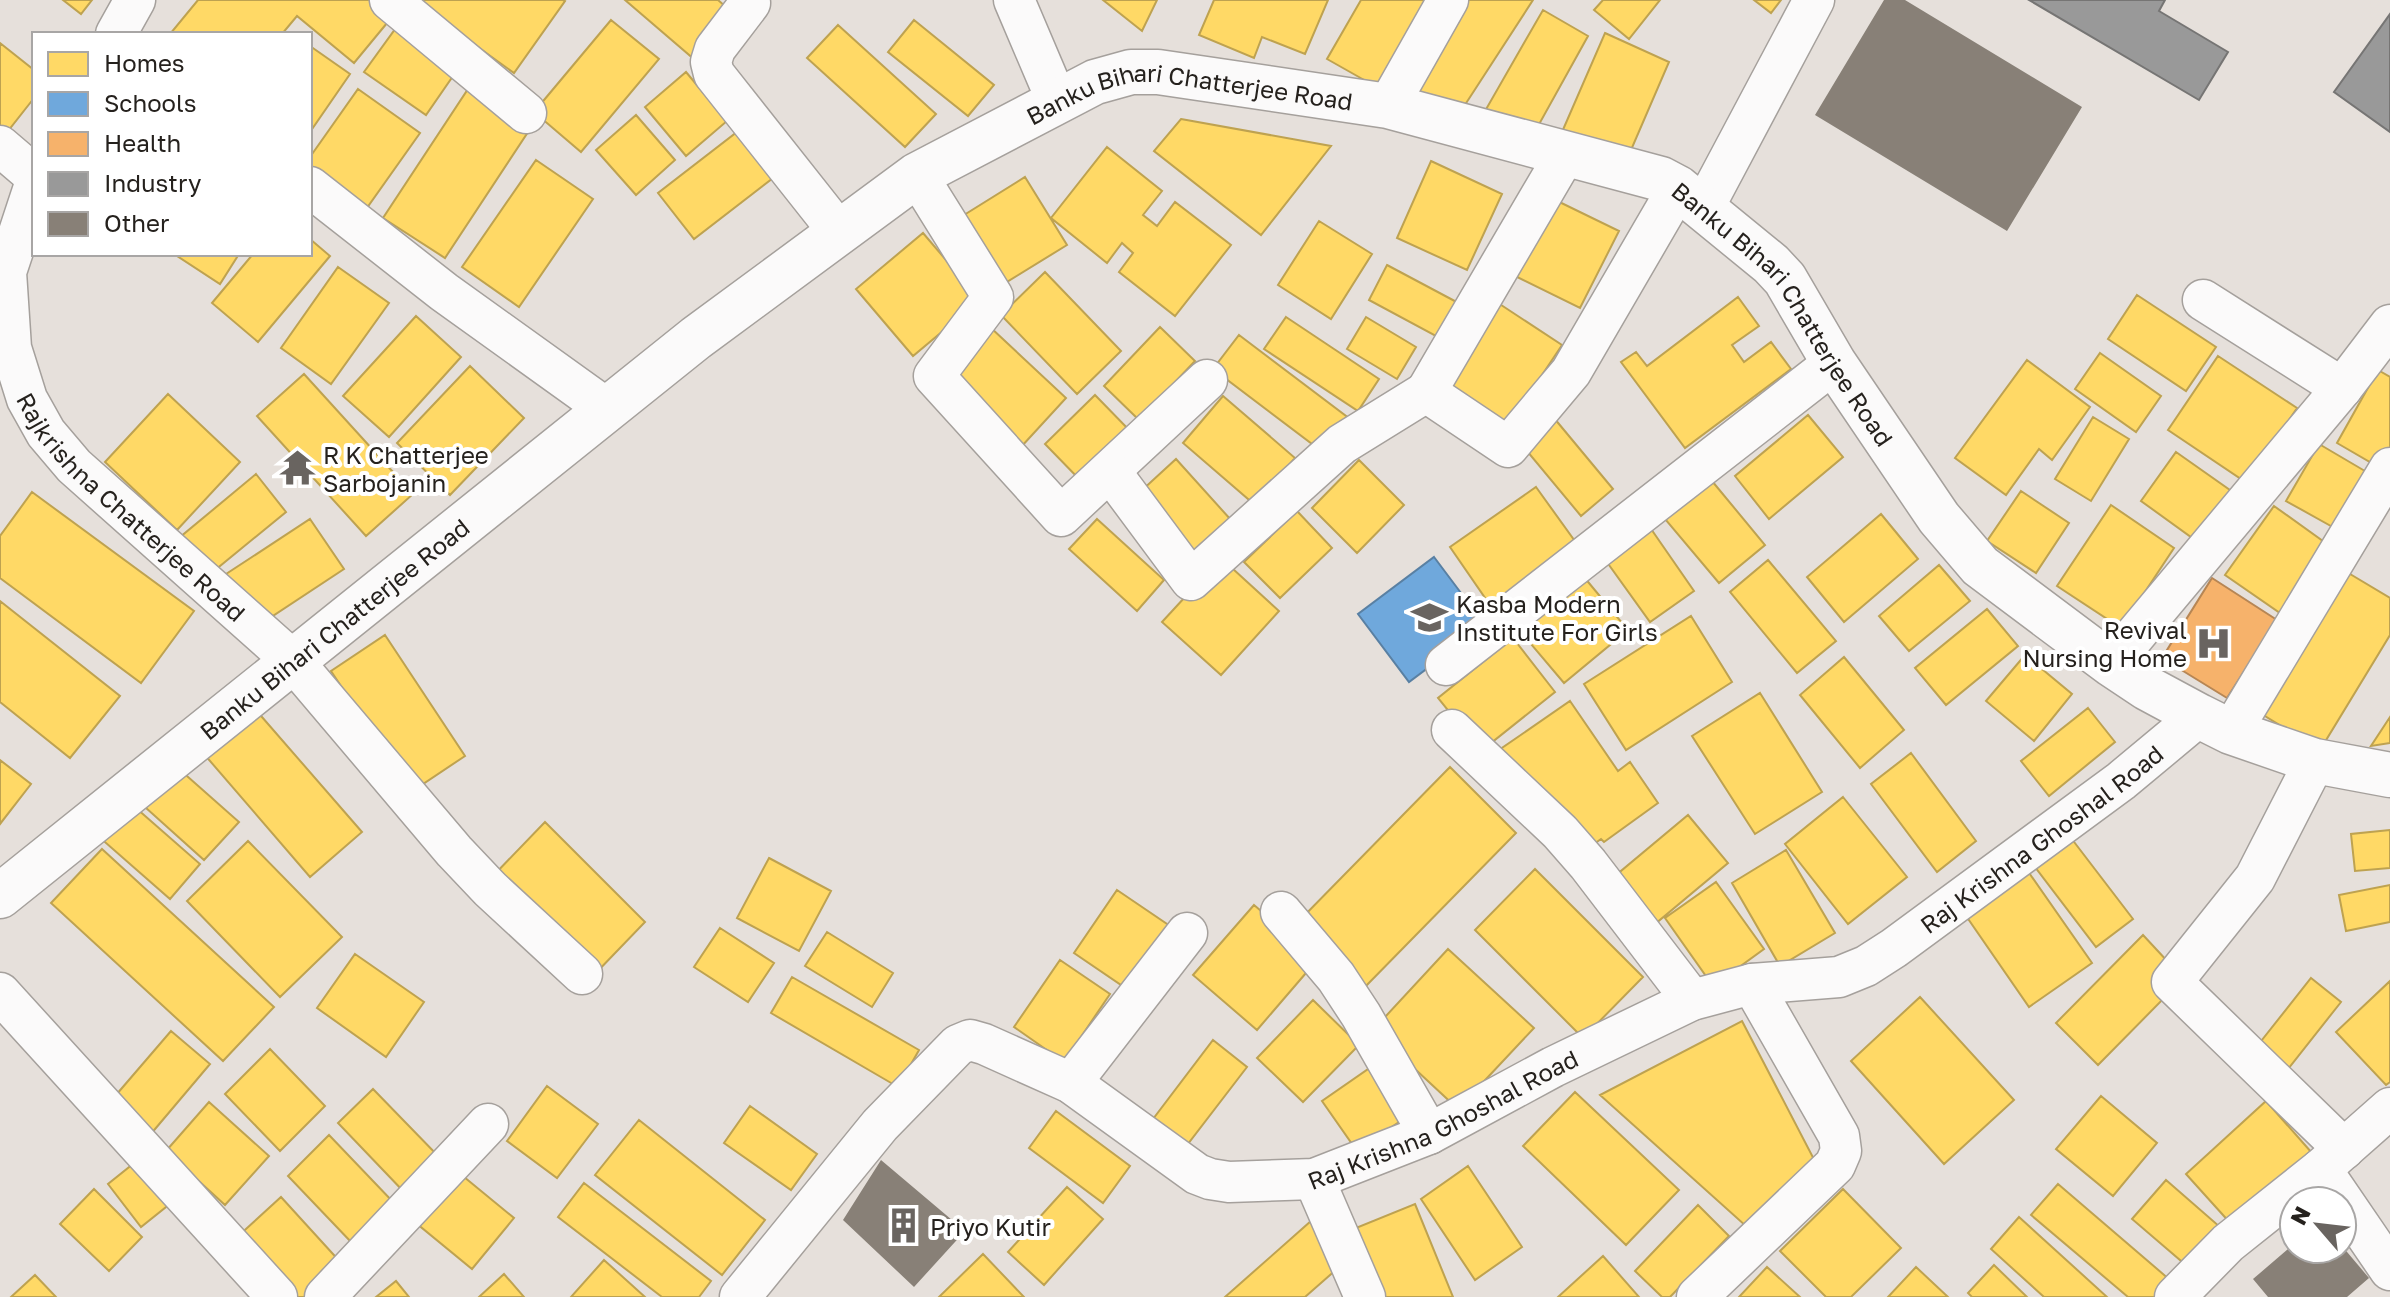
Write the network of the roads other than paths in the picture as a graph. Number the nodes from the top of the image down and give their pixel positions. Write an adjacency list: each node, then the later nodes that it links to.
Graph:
1 (135, 0): 7 (street)
2 (390, 0): 10 (street)
3 (1014, 0): 8 (street)
4 (1448, 0): 9 (street)
5 (1814, 0): 17 (street)
6 (750, 3): 18 (street)
7 (117, 32)
8 (1057, 101): 9 (main road, Banku Bihari Chatterjee Road); 14 (main road, Banku Bihari Chatterjee Road)
9 (1388, 106): 12 (main road, Banku Bihari Chatterjee Road)
10 (526, 113)
11 (0, 146): 13 (street)
12 (1566, 153): 17 (main road, Banku Bihari Chatterjee Road); 25 (street)
13 (32, 173)
14 (917, 175): 18 (main road, Banku Bihari Chatterjee Road); 28 (street)
15 (312, 189): 26 (street)
16 (32, 192): 19 (street, Rajkrishna Chatterjee Road)
17 (1691, 198): 22 (main road, Banku Bihari Chatterjee Road); 25 (street)
18 (839, 232): 26 (main road, Banku Bihari Chatterjee Road)
19 (3, 271): 29 (street, Rajkrishna Chatterjee Road)
20 (2203, 300): 24 (street)
21 (2390, 325): 24 (street)
22 (1834, 363): 30 (main road, Banku Bihari Chatterjee Road); 31 (street)
23 (1207, 380): 28 (street)
24 (2342, 388): 30 (street)
25 (1426, 392): 28 (street)
26 (607, 409): 29 (main road, Banku Bihari Chatterjee Road)
27 (2390, 468): 32 (street, Raj Krishna Ghoshal Road)
28 (1110, 471)
29 (293, 661): 36 (main road, Banku Bihari Chatterjee Road); 39 (street, Rajkrishna Chatterjee Road)
30 (2111, 664): 32 (main road, Banku Bihari Chatterjee Road)
31 (1446, 665)
32 (2215, 724): 34 (main road, Banku Bihari Chatterjee Road); 40 (street, Raj Krishna Ghoshal Road)
33 (1452, 730): 42 (street)
34 (2315, 761): 35 (main road, Banku Bihari Chatterjee Road); 47 (street)
35 (2390, 775)
36 (0, 896)
37 (1281, 912): 46 (street)
38 (1187, 933): 43 (street)
39 (582, 974)
40 (1752, 984): 42 (street, Raj Krishna Ghoshal Road); 54 (street)
41 (0, 993): 50 (street)
42 (1692, 1000): 46 (street, Raj Krishna Ghoshal Road)
43 (1071, 1083): 48 (street, Raj Krishna Ghoshal Road); 52 (street, Raj Krishna Ghoshal Road)
44 (2390, 1108): 47 (street)
45 (488, 1124): 51 (street)
46 (1429, 1134): 48 (street, Raj Krishna Ghoshal Road)
47 (2332, 1159): 49 (street); 55 (street)
48 (1314, 1179): 53 (street)
49 (2390, 1270)
50 (277, 1297)
51 (325, 1297)
52 (740, 1297)
53 (1365, 1297)
54 (1697, 1297)
55 (2175, 1297)

